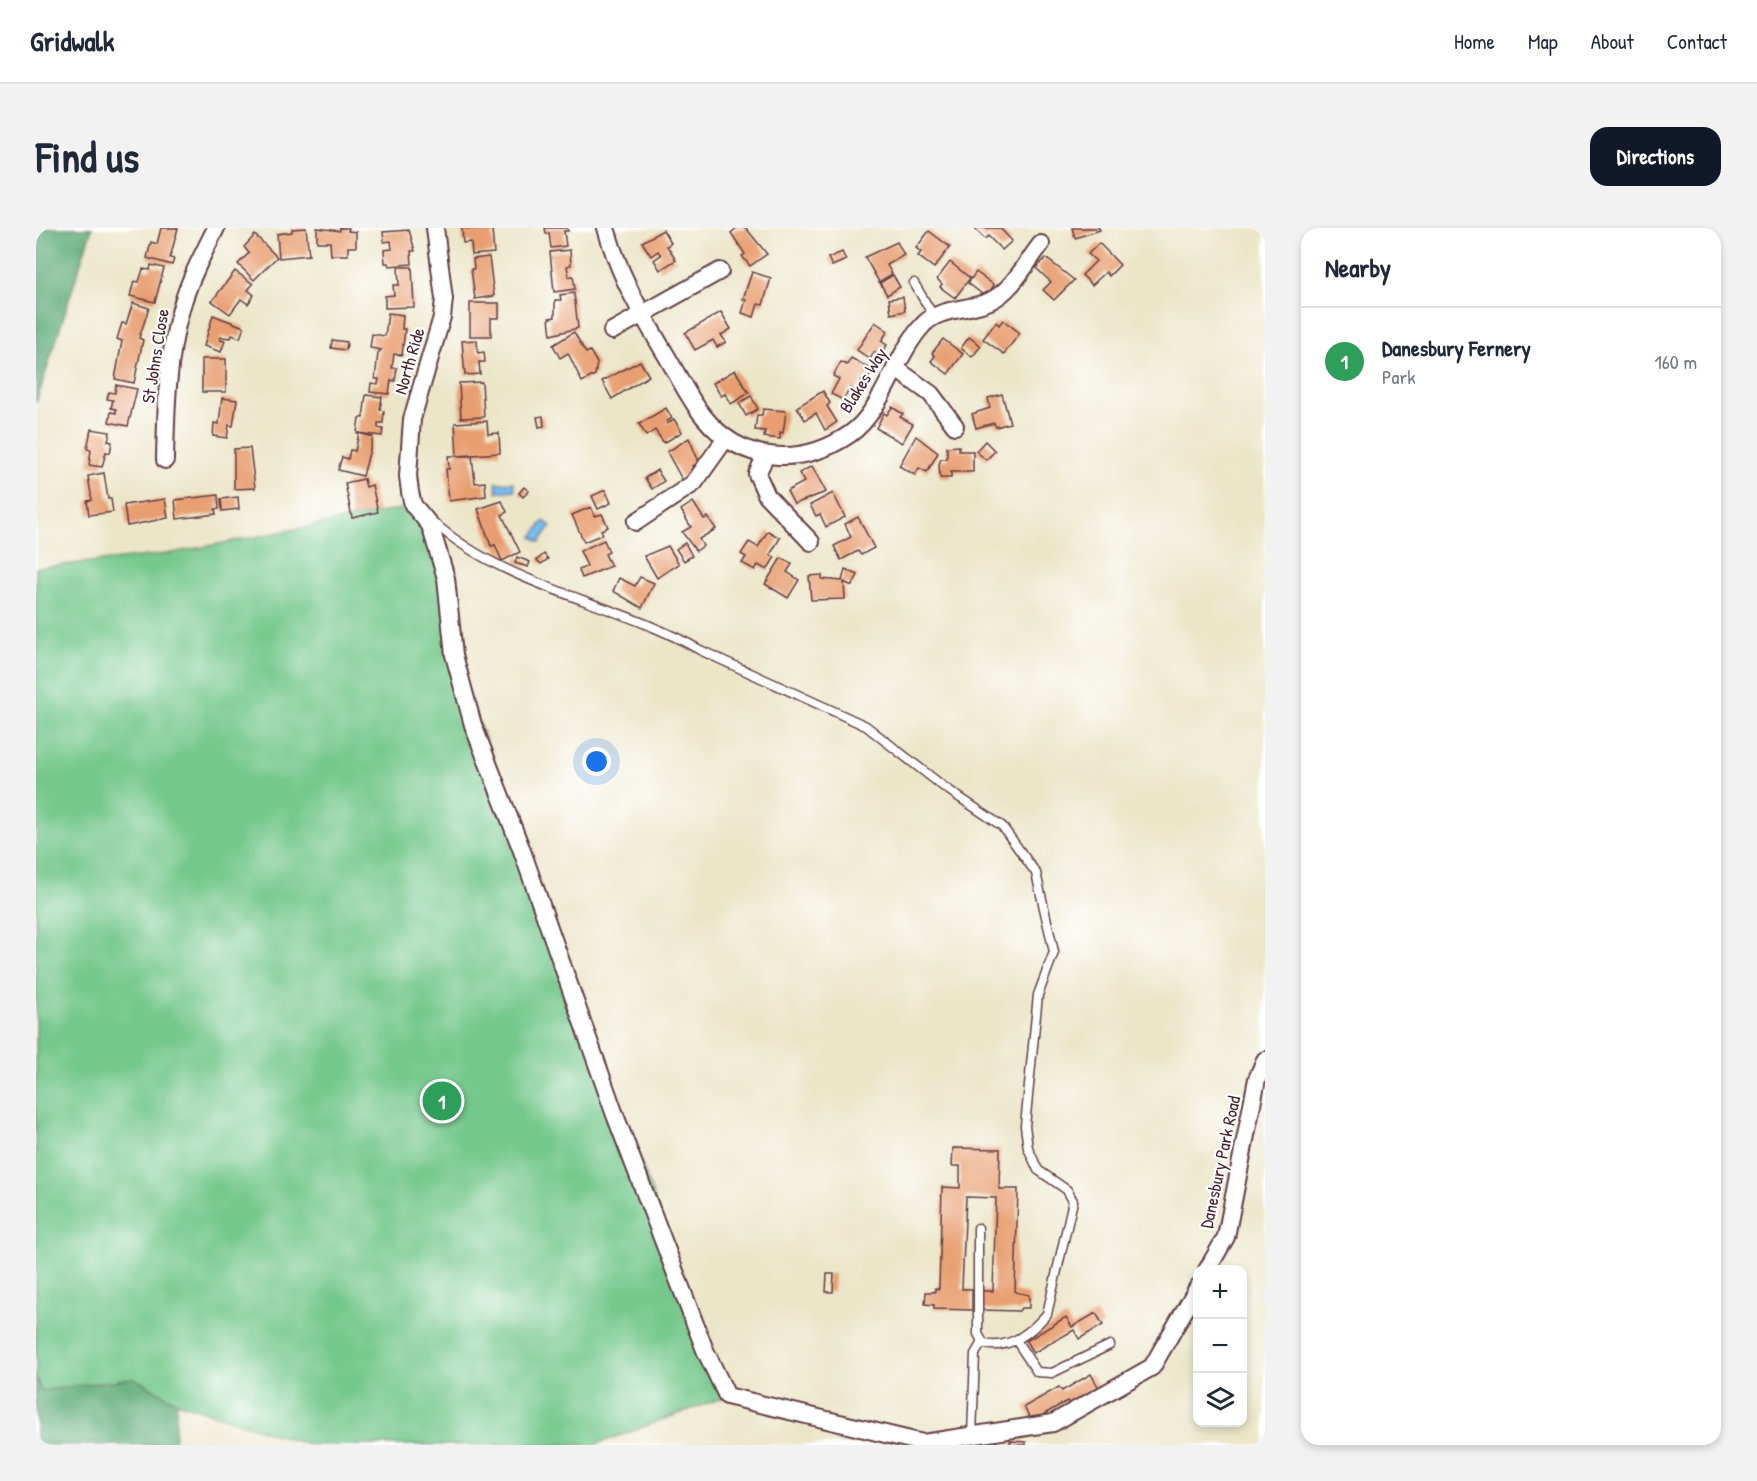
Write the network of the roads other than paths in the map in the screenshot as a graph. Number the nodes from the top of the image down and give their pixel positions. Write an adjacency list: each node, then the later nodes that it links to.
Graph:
1 (216, 228): 14 (street, St Johns Close)
2 (435, 228): 15 (street, North Ride)
3 (606, 228): 7 (street, Blakes Way)
4 (1041, 244): 8 (street)
5 (720, 271): 7 (street)
6 (914, 284): 8 (lane)
7 (642, 314): 9 (street); 12 (street, Blakes Way)
8 (933, 315): 10 (street, Blakes Way)
9 (612, 331)
10 (894, 368): 11 (street); 13 (street, Blakes Way)
11 (955, 426)
12 (726, 438): 13 (street, Blakes Way); 16 (street)
13 (765, 457): 17 (street)
14 (165, 460)
15 (413, 505): 22 (lane); 26 (street)
16 (636, 522)
17 (812, 542)
18 (1265, 1060): 20 (street, Danesbury Park Road)
19 (978, 1228): 23 (lane)
20 (1210, 1265)
21 (1193, 1294): 25 (street)
22 (1016, 1340): 23 (lane); 24 (lane)
23 (982, 1342): 25 (lane)
24 (1110, 1345)
25 (972, 1437): 26 (street)
26 (940, 1444)

